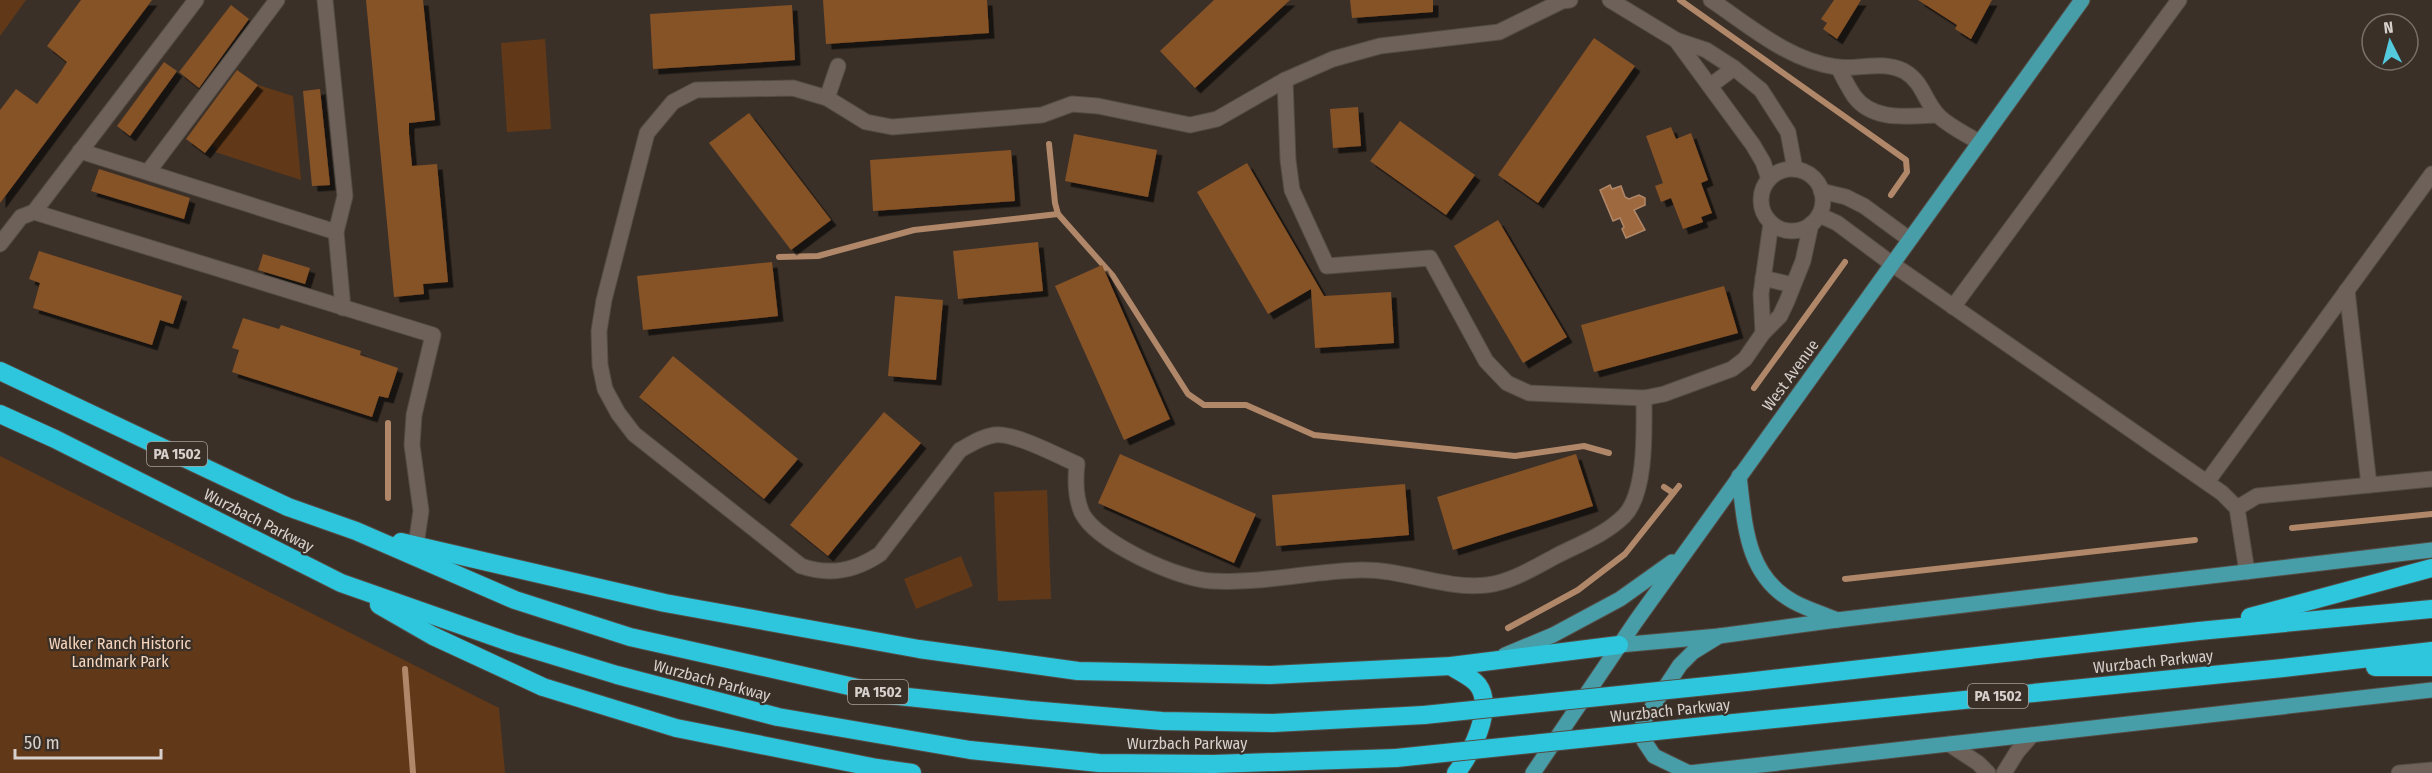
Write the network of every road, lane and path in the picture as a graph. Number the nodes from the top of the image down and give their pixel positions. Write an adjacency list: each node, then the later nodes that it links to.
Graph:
1 (196, 0): 18 (lane)
2 (277, 0): 20 (lane)
3 (325, 0): 27 (lane)
4 (1570, 0): 13 (lane)
5 (1610, 0): 9 (lane)
6 (1711, 0): 11 (lane)
7 (2082, 0): 17 (main road, West Avenue)
8 (2179, 0): 34 (lane)
9 (1676, 40): 12 (lane); 14 (lane)
10 (838, 66): 15 (lane)
11 (1838, 67): 16 (lane); 16 (lane)
12 (1734, 68): 14 (lane); 19 (lane)
13 (1285, 80): 15 (lane); 38 (lane)
14 (1710, 86): 22 (lane)
15 (827, 98): 38 (lane)
16 (1937, 115): 17 (lane)
17 (1979, 142): 28 (main road, West Avenue)
18 (80, 151): 20 (lane); 24 (lane)
19 (1796, 169): 22 (lane); 23 (lane)
20 (148, 172): 27 (lane)
21 (2432, 174): 33 (lane)
22 (1769, 179): 26 (lane)
23 (1821, 191): 25 (lane); 28 (lane)
24 (34, 212): 29 (lane); 35 (lane)
25 (1815, 219): 26 (lane); 30 (lane); 32 (lane)
26 (1771, 223): 31 (lane)
27 (336, 232): 35 (lane)
28 (1909, 239): 30 (main road, West Avenue)
29 (0, 243)
30 (1892, 264): 34 (lane); 40 (main road, West Avenue)
31 (1763, 278): 32 (lane); 36 (lane)
32 (1794, 285): 36 (lane)
33 (2347, 290): 42 (lane); 43 (lane)
34 (1953, 307): 42 (lane)
35 (343, 308): 46 (lane)
36 (1763, 333): 38 (lane)
37 (0, 371): 45 (highway, Wurzbach Parkway / PA 1502)
38 (1644, 398)
39 (0, 414): 51 (highway, Wurzbach Parkway / PA 1502)
40 (1740, 476): 48 (main road, West Avenue); 53 (main road)
41 (2432, 479): 43 (lane)
42 (2207, 482): 44 (lane)
43 (2369, 485): 44 (lane)
44 (2237, 508): 50 (lane)
45 (356, 531): 46 (highway); 54 (highway, Wurzbach Parkway / PA 1502, bridge)
46 (416, 545): 59 (highway)
47 (2432, 550): 50 (main road)
48 (1682, 555): 56 (main road, West Avenue); 58 (main road)
49 (2432, 568): 54 (highway)
50 (2247, 572): 53 (main road)
51 (341, 583): 61 (highway, Wurzbach Parkway / PA 1502, bridge); 66 (highway)
52 (2432, 609): 54 (highway, Wurzbach Parkway / PA 1502)
53 (1837, 620): 55 (main road)
54 (2199, 631)
55 (1719, 636): 56 (main road); 69 (main road)
56 (1619, 645): 58 (highway); 68 (main road, West Avenue)
57 (2432, 651): 61 (highway, Wurzbach Parkway / PA 1502)
58 (1488, 663): 59 (highway)
59 (1451, 666): 67 (highway)
60 (2432, 667): 61 (highway)
61 (2283, 668)
62 (2432, 690): 63 (main road)
63 (2032, 735): 64 (main road); 71 (lane)
64 (1949, 744): 69 (main road); 70 (lane)
65 (2432, 770): 72 (lane)
66 (912, 773)
67 (1456, 773)
68 (1533, 773)
69 (1689, 773)
70 (1988, 773)
71 (2004, 773)
72 (2399, 773)

